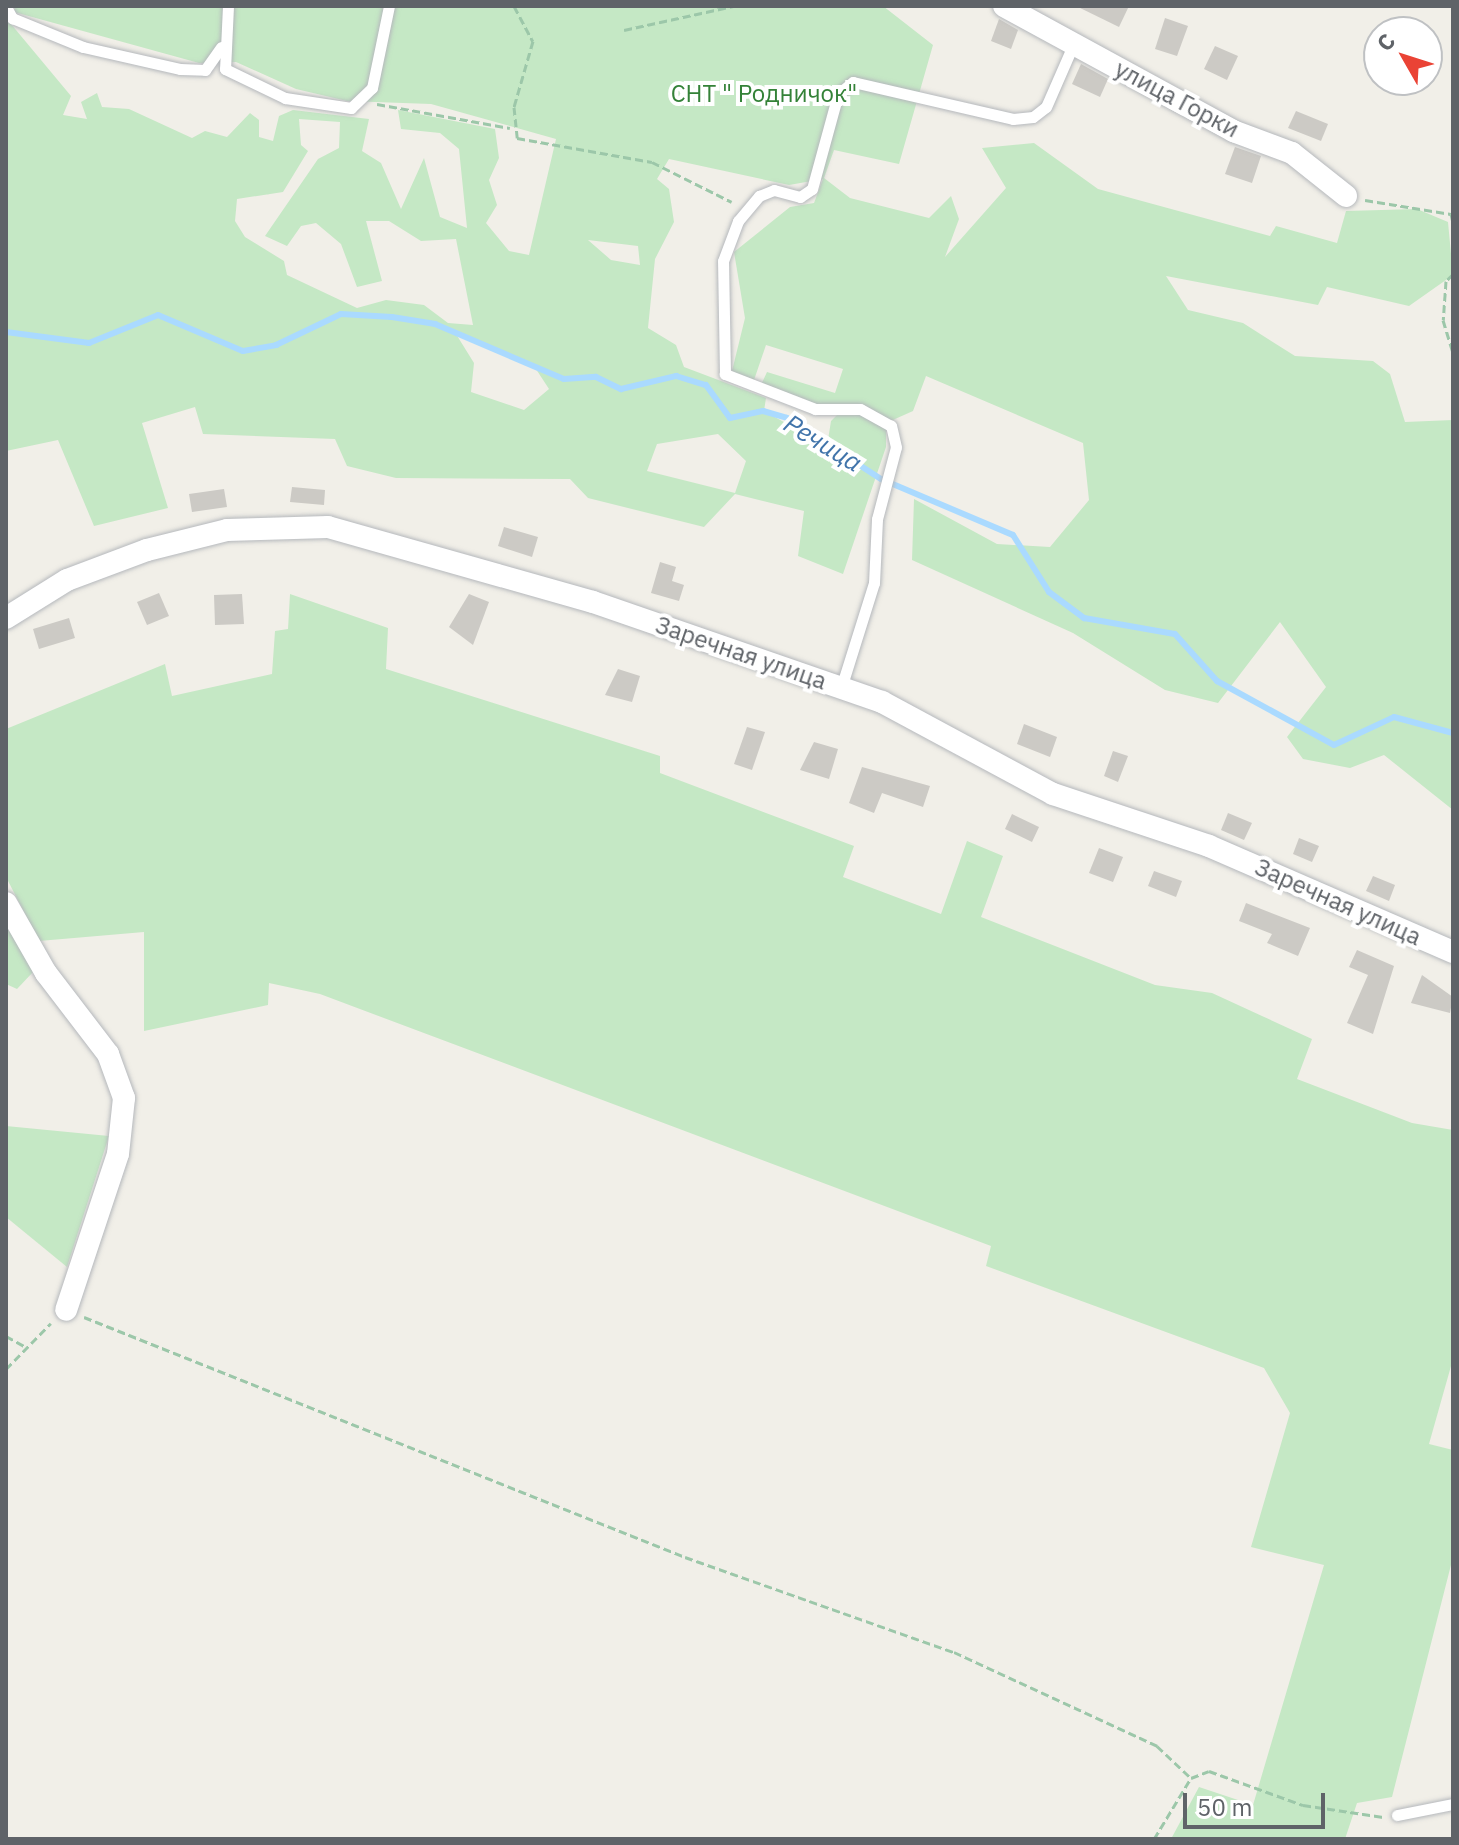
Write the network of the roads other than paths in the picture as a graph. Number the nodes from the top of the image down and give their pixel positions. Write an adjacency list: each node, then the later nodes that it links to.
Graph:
1 (228, 6): 6 (lane)
2 (389, 6): 6 (lane)
3 (1004, 6): 5 (street, улица Горки)
4 (6, 7): 6 (lane)
5 (1074, 43): 7 (street, улица Горки); 9 (lane)
6 (221, 47)
7 (1346, 196)
8 (6, 618): 9 (street, Заречная улица)
9 (841, 688): 11 (street, Заречная улица)
10 (6, 903): 12 (street)
11 (1453, 952)
12 (66, 1310)
13 (1453, 1804): 14 (lane)
14 (1397, 1815)

